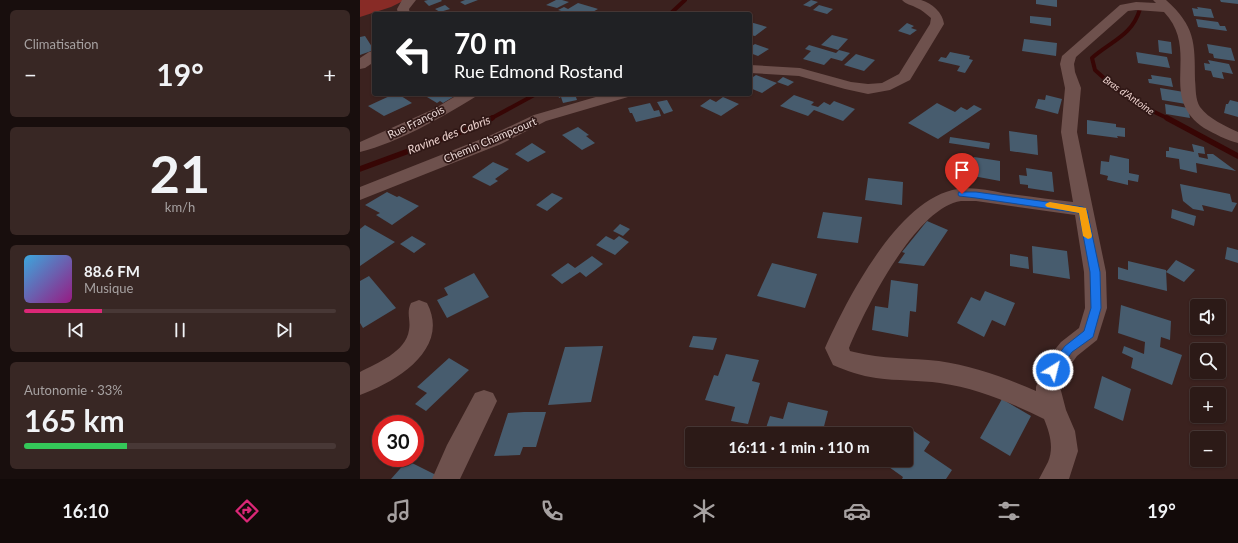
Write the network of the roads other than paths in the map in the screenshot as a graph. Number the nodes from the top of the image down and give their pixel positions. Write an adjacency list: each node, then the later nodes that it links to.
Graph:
1 (410, 0): 4 (street)
2 (908, 0): 7 (street)
3 (1163, 4): 10 (street); 13 (street)
4 (404, 12)
5 (372, 56): 6 (street)
6 (360, 65)
7 (752, 69)
8 (467, 96): 11 (street, Rue François)
9 (616, 96): 12 (street, Chemin Champcourt)
10 (1238, 138)
11 (360, 147)
12 (360, 194)
13 (1083, 210): 17 (street); 17 (street)
14 (419, 309): 15 (street)
15 (360, 384)
16 (484, 401): 18 (street)
17 (1053, 411): 19 (street)
18 (446, 479)
19 (1053, 479)

